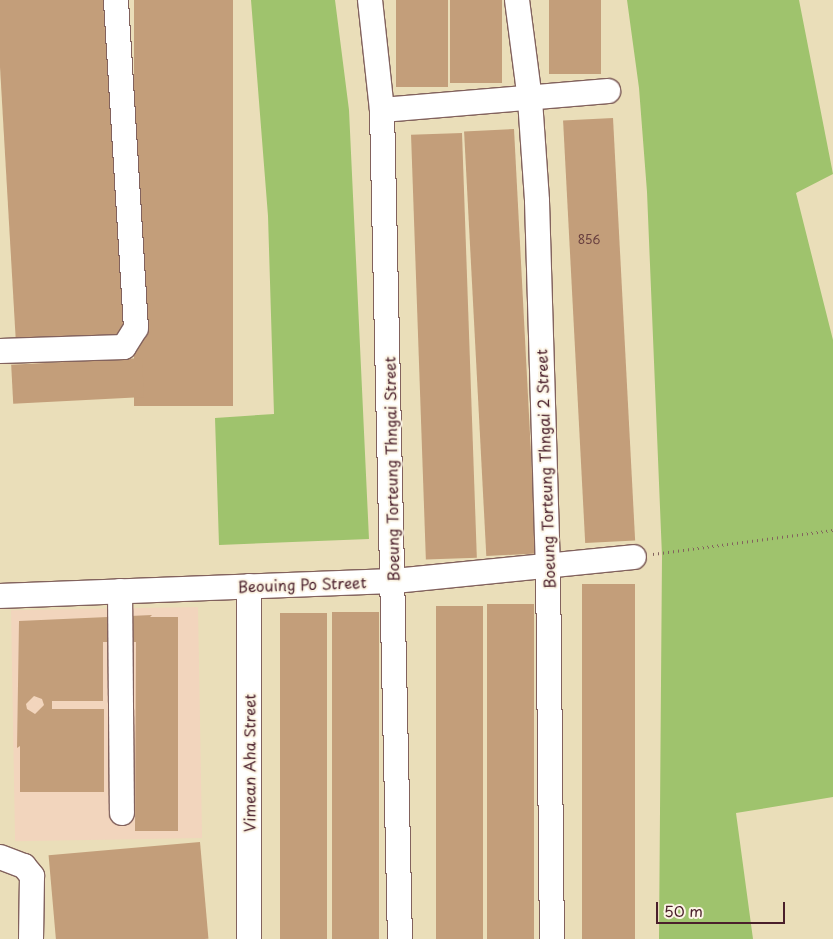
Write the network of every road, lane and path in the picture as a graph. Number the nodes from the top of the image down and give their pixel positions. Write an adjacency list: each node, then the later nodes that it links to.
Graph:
1 (116, 0): 7 (street)
2 (370, 0): 6 (street, Boeung Torteung Thngai Street)
3 (517, 0): 5 (street, Boeung Torteung Thngai 2 Street)
4 (608, 91): 5 (street)
5 (530, 100): 6 (street); 10 (street, Boeung Torteung Thngai 2 Street)
6 (382, 110): 11 (street, Boeung Torteung Thngai Street)
7 (0, 351)
8 (833, 530): 9 (path)
9 (634, 557): 10 (street, Beouing Po Street)
10 (548, 565): 11 (street, Beouing Po Street); 20 (street, Boeung Torteung Thngai 2 Street)
11 (394, 580): 12 (street, Beouing Po Street); 19 (street, Boeung Torteung Thngai Street)
12 (250, 586): 13 (street, Beouing Po Street); 18 (street, Vimean Aha Street)
13 (120, 591): 14 (street, Beouing Po Street); 15 (street)
14 (0, 596)
15 (122, 813)
16 (0, 857): 17 (street)
17 (31, 939)
18 (249, 939)
19 (400, 939)
20 (552, 939)

